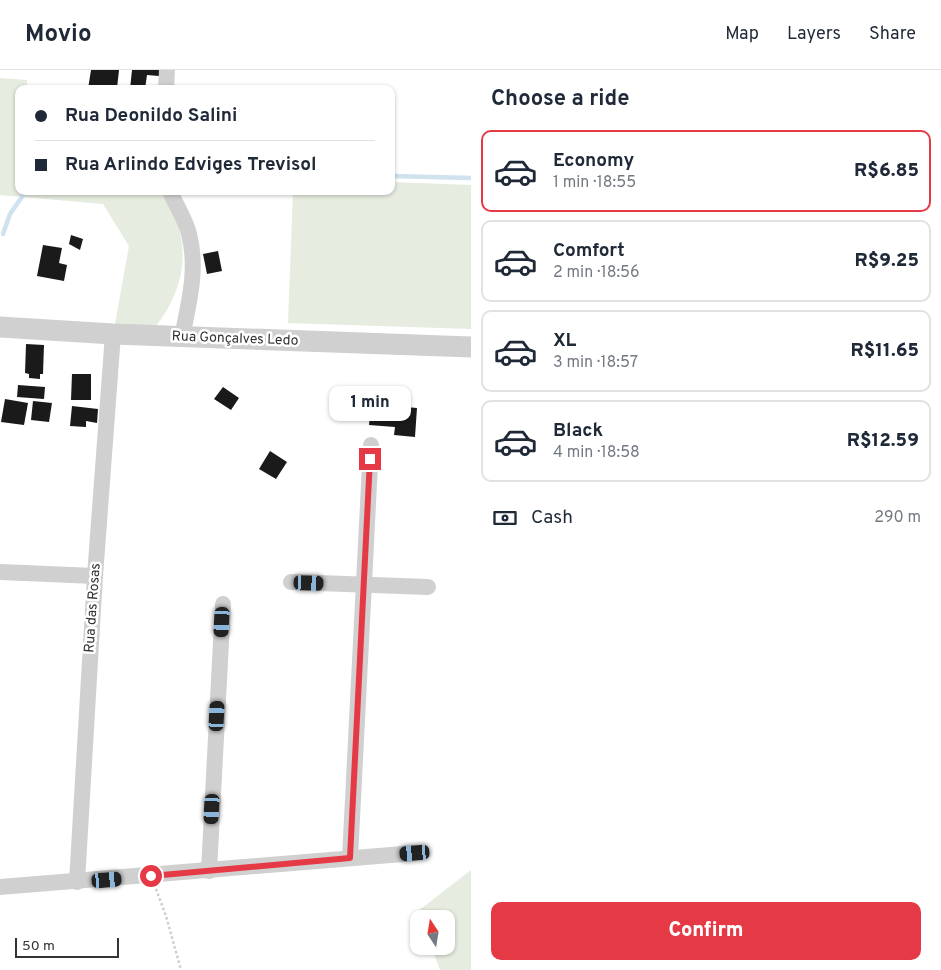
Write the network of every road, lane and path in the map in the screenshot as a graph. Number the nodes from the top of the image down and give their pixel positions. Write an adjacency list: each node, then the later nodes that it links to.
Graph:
1 (167, 70): 2 (street)
2 (166, 85)
3 (172, 195): 6 (street)
4 (0, 326): 5 (street, Rua Gonçalves Ledo)
5 (113, 334): 6 (street, Rua Gonçalves Ledo); 10 (street, Rua das Rosas)
6 (182, 337): 7 (street, Rua Gonçalves Ledo)
7 (471, 347)
8 (370, 445): 12 (street)
9 (0, 572): 10 (street)
10 (94, 576): 19 (street, Rua das Rosas)
11 (291, 582): 12 (street)
12 (364, 585): 13 (street); 16 (street)
13 (428, 587)
14 (223, 604): 17 (street)
15 (415, 853): 16 (street)
16 (350, 858): 17 (street)
17 (209, 871): 18 (street)
18 (151, 876): 19 (street); 21 (path)
19 (76, 882): 20 (street)
20 (0, 887)
21 (181, 970)

